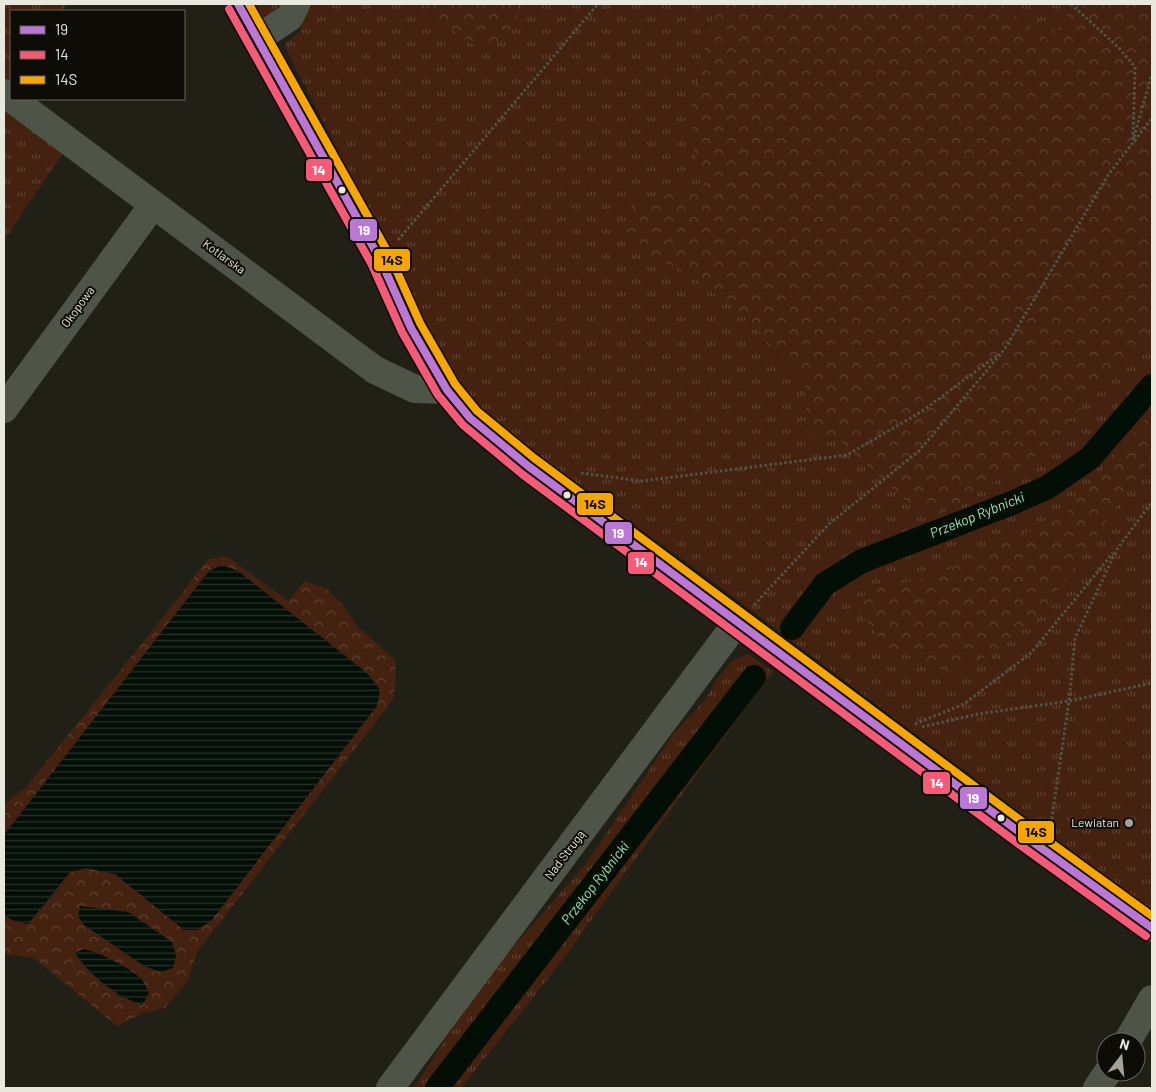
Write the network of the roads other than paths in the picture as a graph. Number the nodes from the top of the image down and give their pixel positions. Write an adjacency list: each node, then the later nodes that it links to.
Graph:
1 (238, 4): 3 (street)
2 (296, 4): 3 (street)
3 (257, 39): 6 (street)
4 (13, 100): 5 (street, Kotlarska)
5 (153, 205): 6 (street, Kotlarska); 7 (street, Okopowa)
6 (447, 390): 8 (street)
7 (4, 409)
8 (738, 621): 9 (street); 12 (street, Nad Strugą)
9 (1152, 928)
10 (1152, 999): 11 (street)
11 (1133, 1032)
12 (390, 1088)

